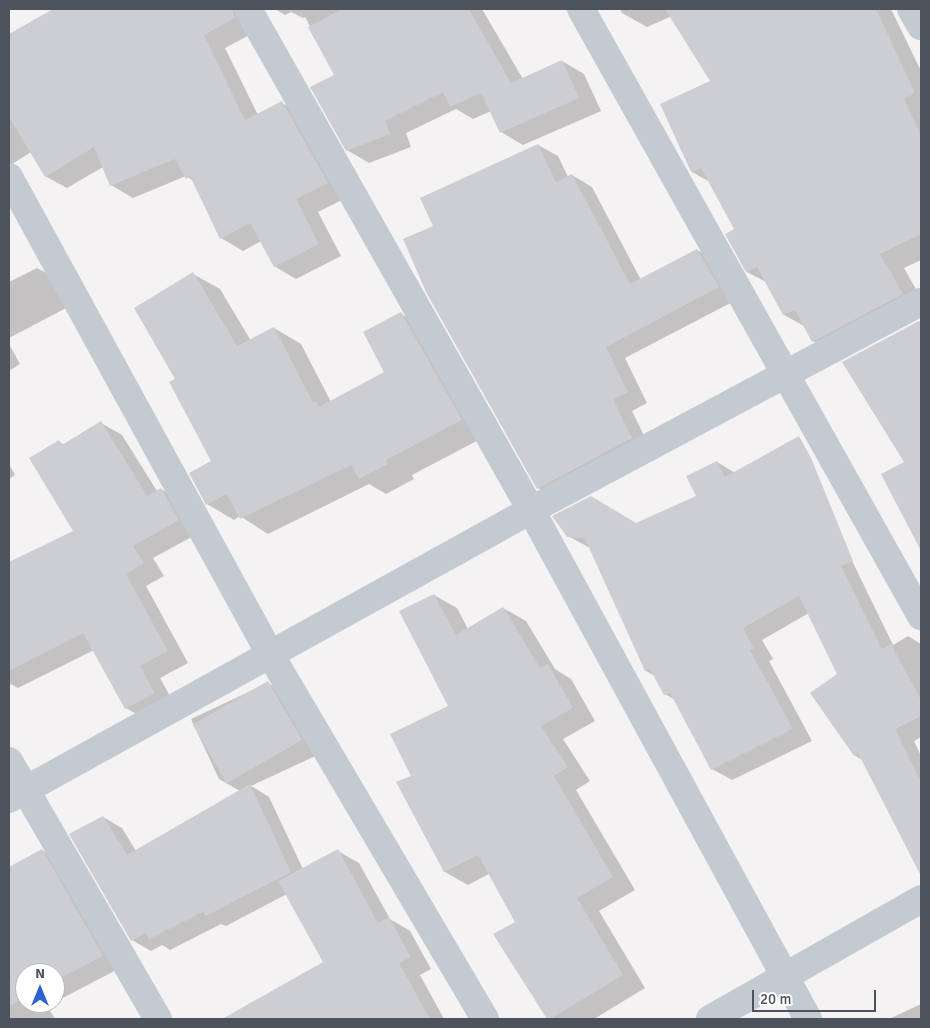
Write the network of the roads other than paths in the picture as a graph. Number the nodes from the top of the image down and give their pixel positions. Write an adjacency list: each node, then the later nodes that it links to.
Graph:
1 (248, 9): 8 (street)
2 (580, 9): 7 (street)
3 (911, 9): 4 (street)
4 (921, 26)
5 (9, 177): 10 (street)
6 (921, 302): 7 (street)
7 (784, 374): 8 (street); 9 (street)
8 (531, 510): 10 (street); 14 (street)
9 (921, 616)
10 (270, 654): 12 (street); 16 (street)
11 (9, 761): 12 (street)
12 (17, 795): 15 (street)
13 (921, 899): 14 (street)
14 (786, 978): 17 (street); 18 (street)
15 (158, 1019)
16 (485, 1019)
17 (710, 1019)
18 (808, 1019)

